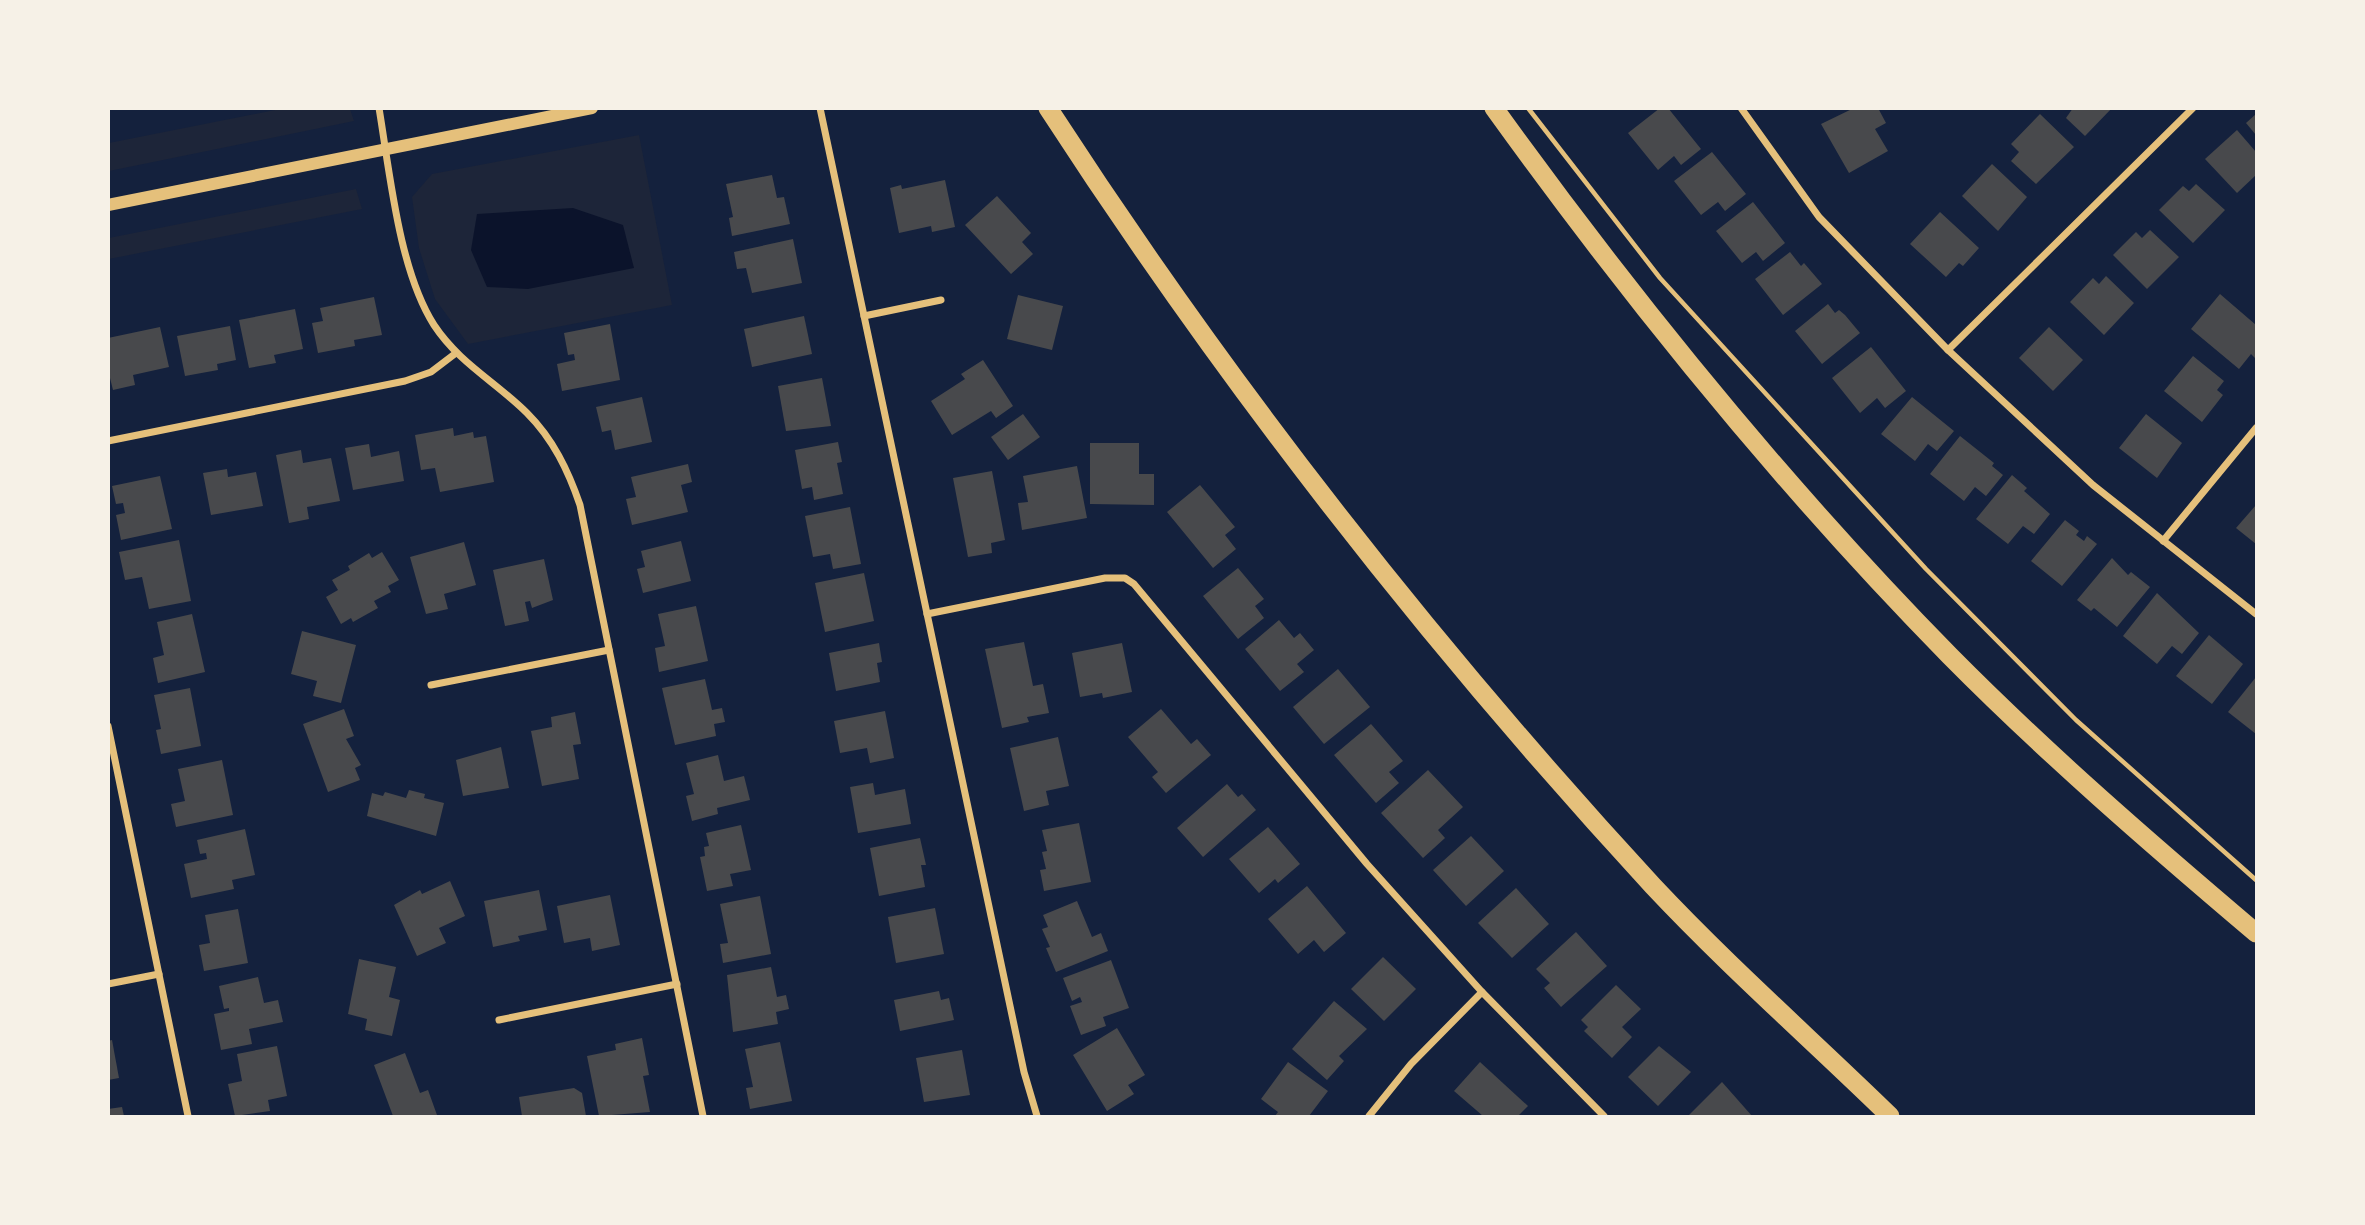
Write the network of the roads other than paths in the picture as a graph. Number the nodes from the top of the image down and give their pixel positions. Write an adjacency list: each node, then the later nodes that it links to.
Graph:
1 (379, 108): 8 (street)
2 (592, 108): 8 (street)
3 (820, 108): 11 (street)
4 (1048, 108): 33 (highway)
5 (1494, 108): 22 (highway)
6 (2193, 108): 12 (street)
7 (1743, 109): 12 (street)
8 (385, 149): 9 (street); 13 (street)
9 (108, 205)
10 (941, 300): 11 (street)
11 (864, 316): 17 (street)
12 (1948, 350): 16 (street)
13 (456, 354): 15 (street); 19 (street)
14 (2256, 428): 16 (street)
15 (108, 441)
16 (2163, 541): 18 (street)
17 (927, 614): 26 (street); 30 (street)
18 (2256, 614)
19 (610, 650): 20 (street); 25 (street)
20 (431, 685)
21 (108, 726): 23 (street)
22 (2256, 933)
23 (159, 974): 24 (street); 28 (street)
24 (108, 984)
25 (677, 984): 27 (street); 29 (street)
26 (1482, 992): 31 (street); 32 (street)
27 (499, 1020)
28 (188, 1116)
29 (703, 1116)
30 (1037, 1116)
31 (1369, 1116)
32 (1604, 1116)
33 (1890, 1116)

